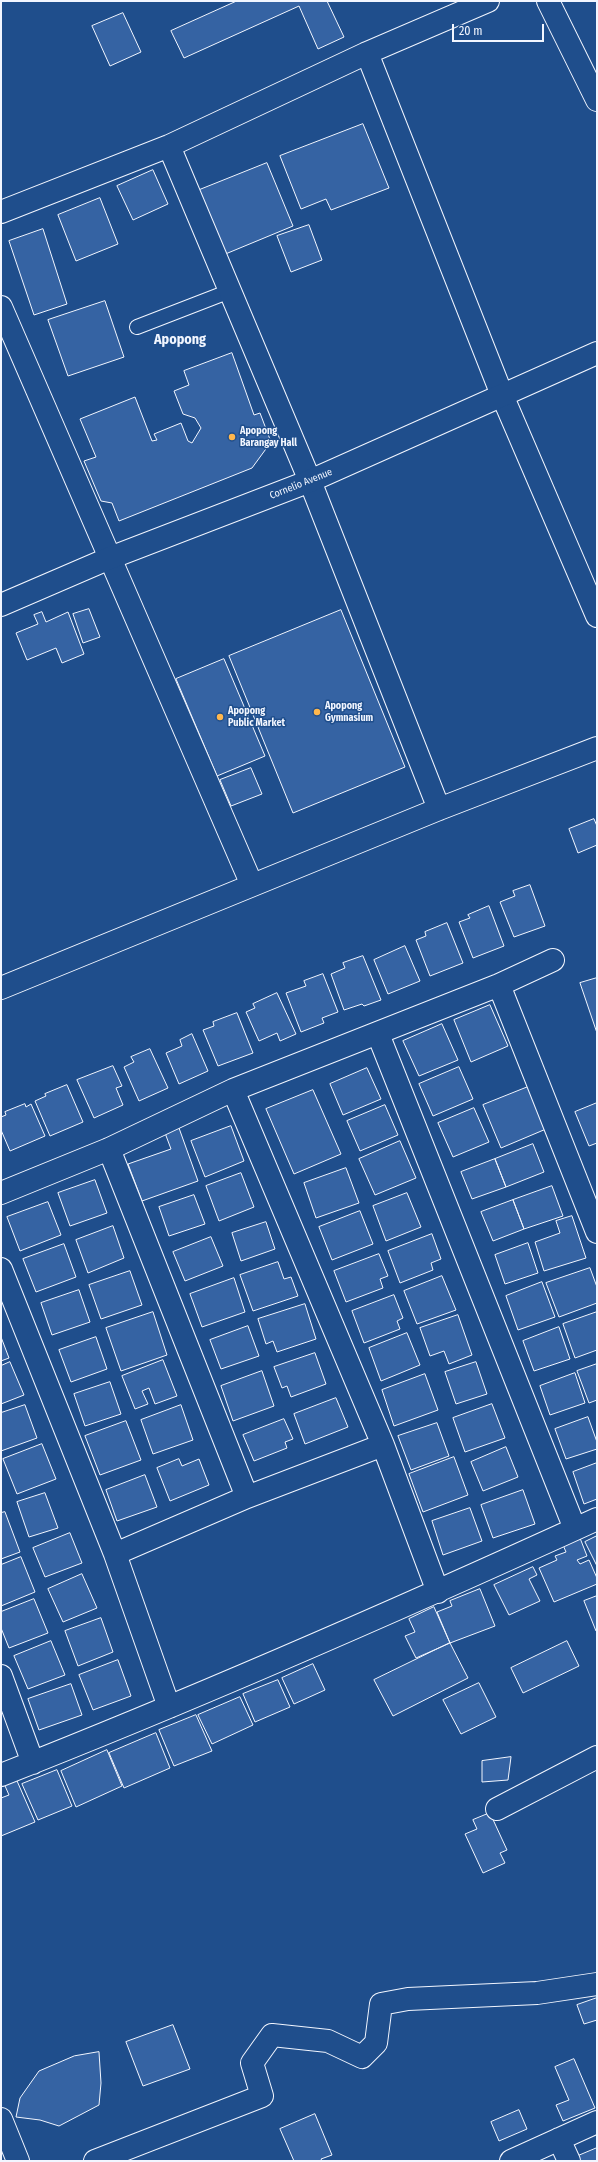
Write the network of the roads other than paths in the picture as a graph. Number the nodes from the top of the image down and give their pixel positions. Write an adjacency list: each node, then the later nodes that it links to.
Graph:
1 (488, 1): 3 (street)
2 (548, 1): 4 (street)
3 (368, 53): 5 (street); 11 (street)
4 (597, 100)
5 (170, 146): 6 (street); 7 (street)
6 (1, 212)
7 (230, 291): 9 (lane); 12 (street)
8 (1, 307): 13 (street)
9 (136, 327)
10 (597, 353): 11 (street, Cornelio Avenue)
11 (502, 395): 12 (street, Cornelio Avenue); 15 (street)
12 (310, 481): 13 (street, Cornelio Avenue); 17 (street)
13 (110, 558): 14 (street, Cornelio Avenue); 18 (street)
14 (1, 605)
15 (597, 616)
16 (597, 748): 17 (street)
17 (439, 809): 18 (street)
18 (252, 885): 21 (street)
19 (553, 960): 20 (street)
20 (499, 985): 22 (street); 26 (street)
21 (1, 988)
22 (378, 1034): 23 (street); 31 (street)
23 (233, 1090): 24 (street); 28 (street)
24 (109, 1149): 25 (street); 29 (street)
25 (1, 1193)
26 (597, 1232)
27 (1, 1269): 32 (street)
28 (383, 1445): 29 (street); 33 (street)
29 (247, 1497): 32 (street)
30 (597, 1519): 31 (street)
31 (575, 1529): 33 (street)
32 (115, 1554): 35 (street)
33 (438, 1592): 35 (street)
34 (1, 1676): 37 (street)
35 (170, 1707): 37 (street)
36 (597, 1757): 39 (street)
37 (33, 1763): 38 (street)
38 (1, 1775)
39 (497, 1809)
40 (597, 1984): 45 (street)
41 (1, 2119): 44 (street)
42 (597, 2122): 43 (street)
43 (559, 2138): 46 (street); 47 (street)
44 (18, 2161)
45 (95, 2161)
46 (510, 2161)
47 (569, 2161)

